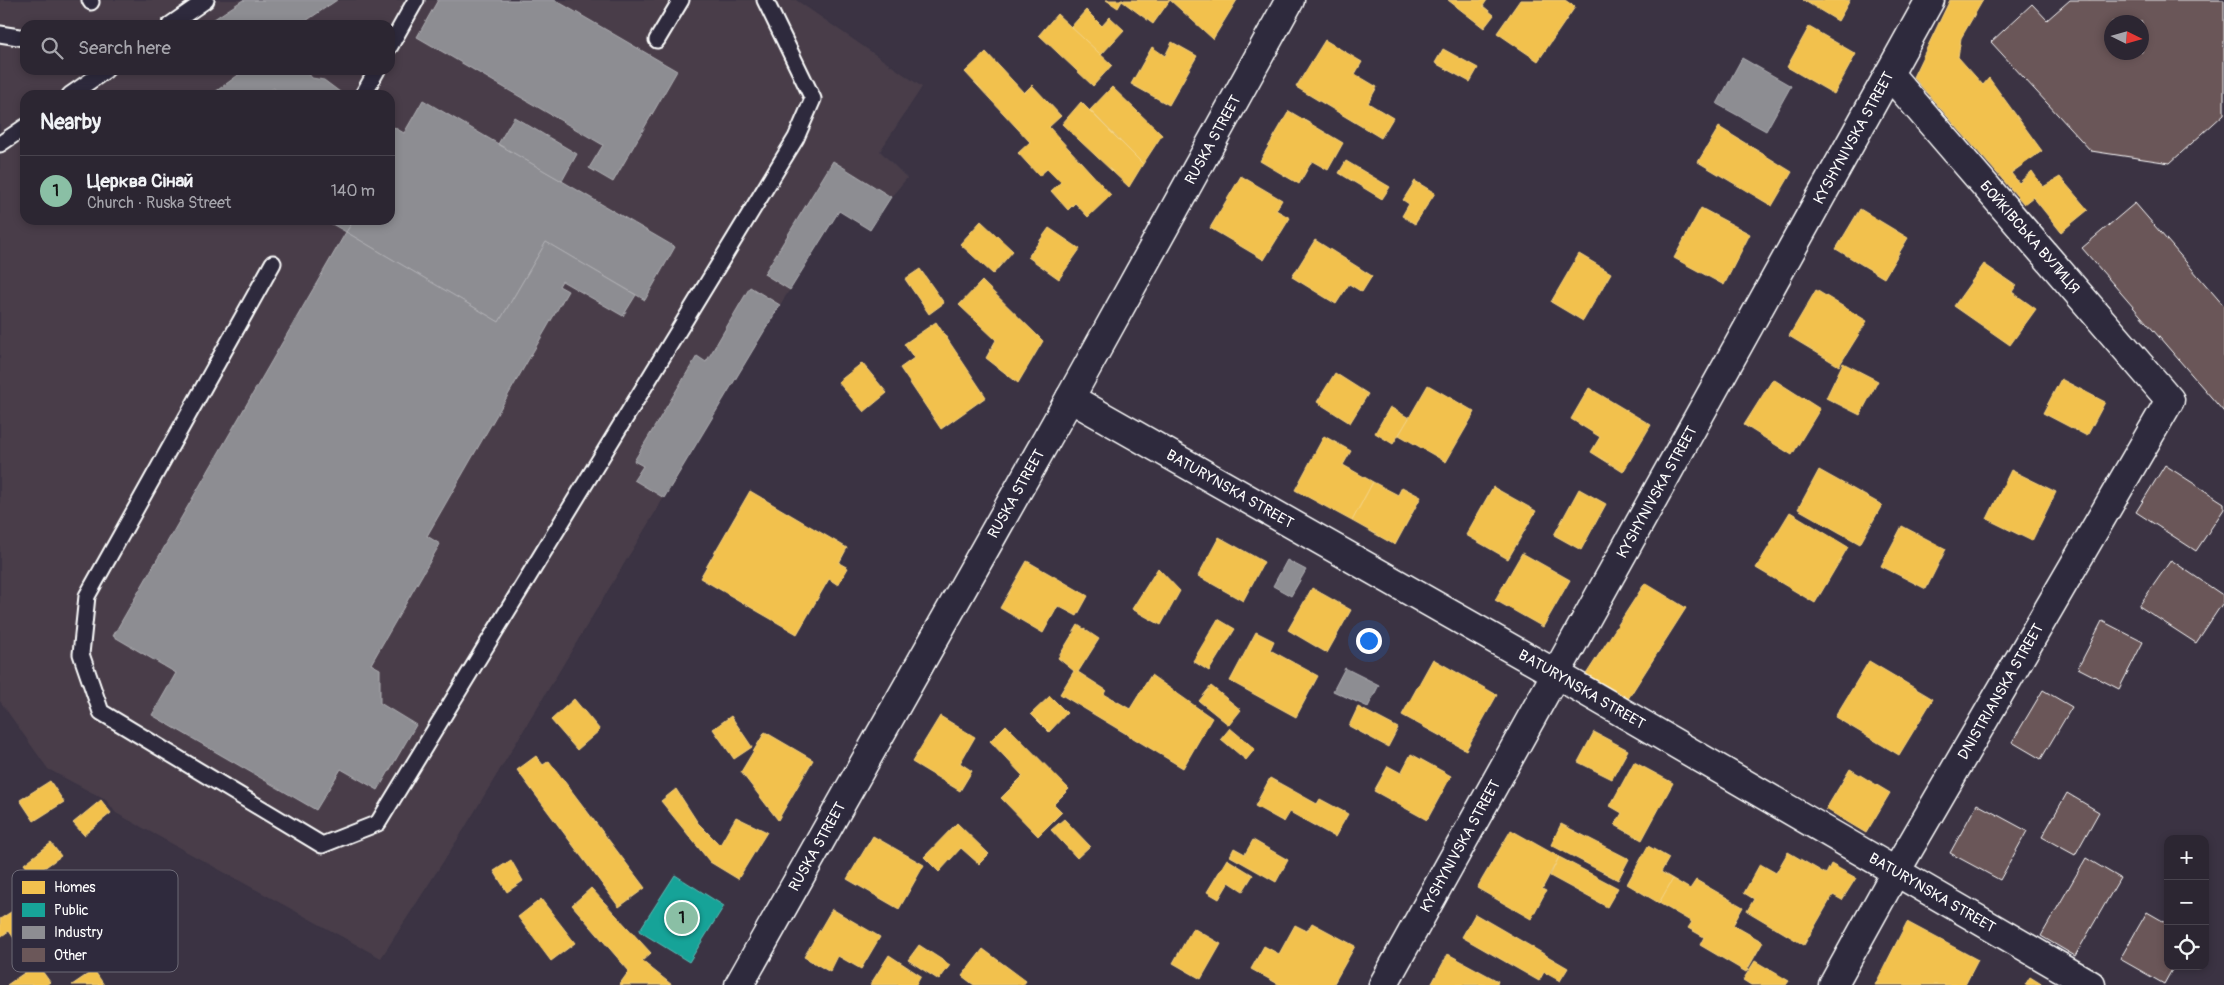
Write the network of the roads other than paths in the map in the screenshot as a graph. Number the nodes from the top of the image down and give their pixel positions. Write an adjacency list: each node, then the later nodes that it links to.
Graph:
1 (206, 0): 7 (lane)
2 (416, 0): 10 (lane)
3 (681, 0): 11 (lane)
4 (765, 0): 19 (lane)
5 (1290, 0): 20 (street, RUSKA STREET)
6 (1930, 0): 14 (street, KYSHYNIVSKA STREET)
7 (177, 20)
8 (0, 34): 9 (lane)
9 (20, 37)
10 (395, 37)
11 (657, 40)
12 (99, 75): 15 (lane)
13 (373, 75): 16 (lane)
14 (1890, 75): 21 (street, БОЙКІВСЬКА ВУЛИЦЯ); 22 (street, KYSHYNIVSKA STREET)
15 (77, 90)
16 (366, 90)
17 (20, 130): 18 (lane)
18 (0, 144)
19 (273, 263)
20 (1070, 398): 22 (street, BATURYNSKA STREET); 24 (street, RUSKA STREET)
21 (2170, 400): 23 (street, DNISTRIANSKA STREET)
22 (1556, 674): 23 (street, BATURYNSKA STREET); 25 (street, KYSHYNIVSKA STREET)
23 (1895, 872): 26 (street, DNISTRIANSKA STREET); 27 (street, BATURYNSKA STREET)
24 (739, 985)
25 (1383, 985)
26 (1833, 985)
27 (2091, 985)

